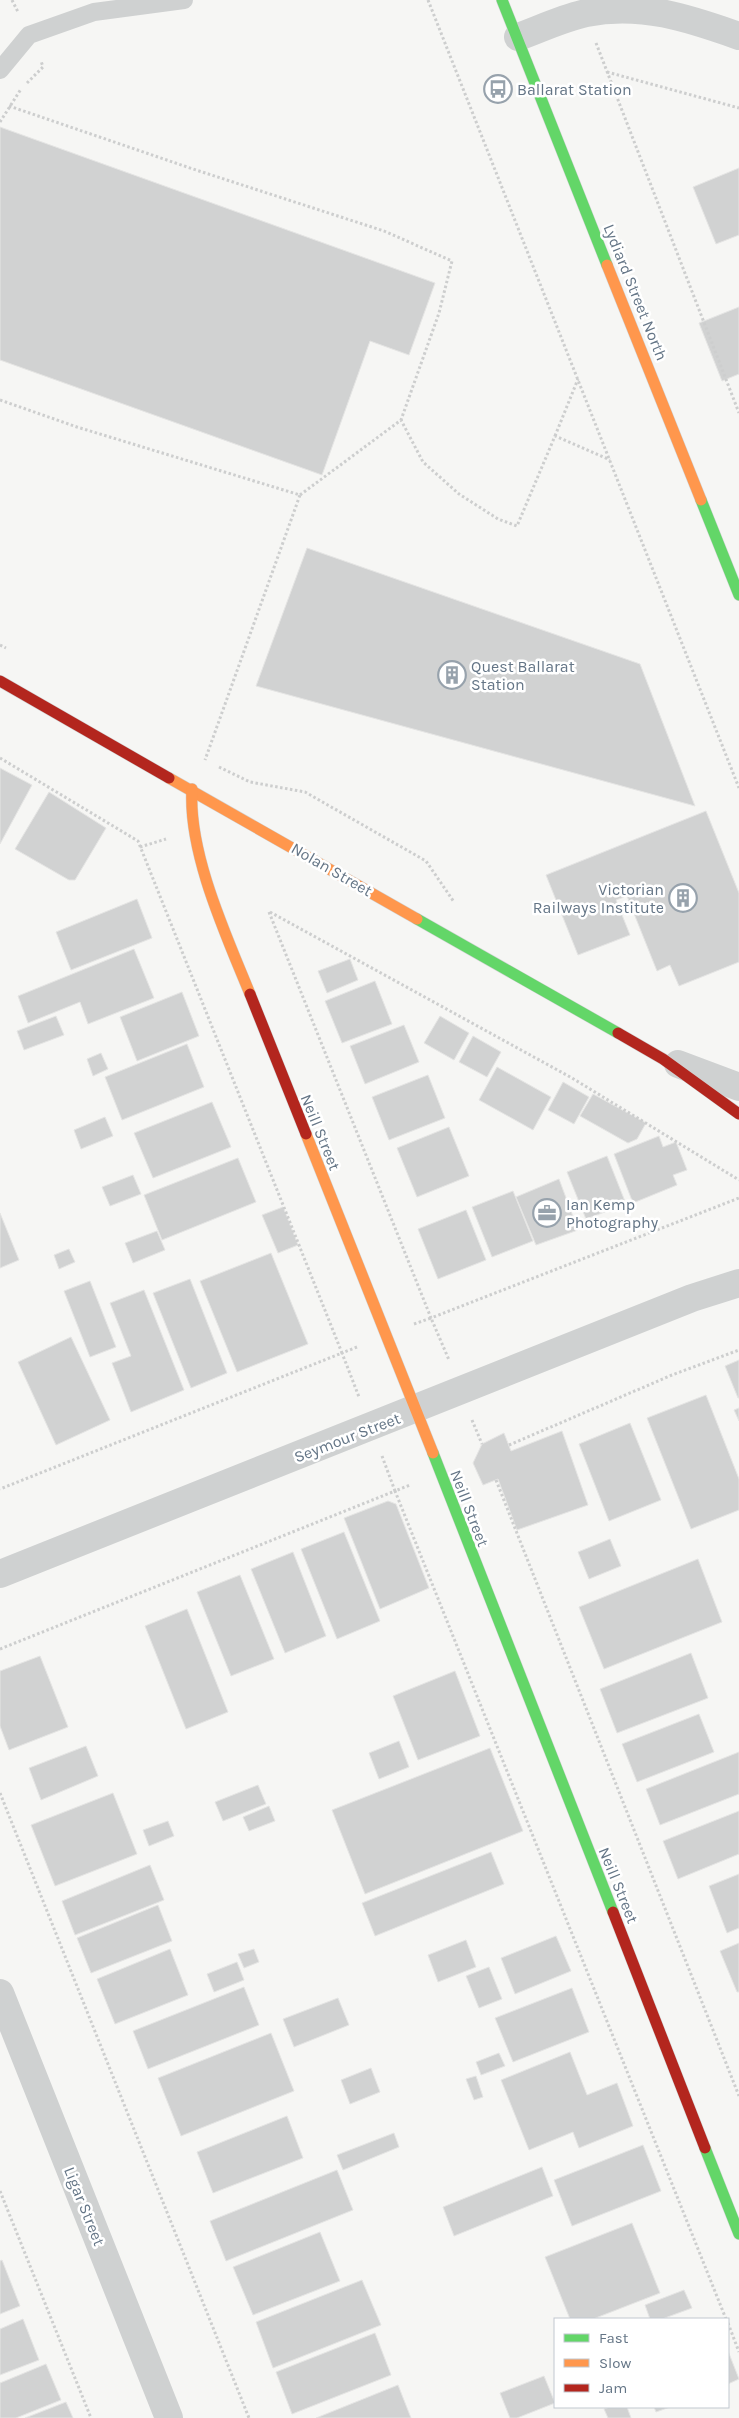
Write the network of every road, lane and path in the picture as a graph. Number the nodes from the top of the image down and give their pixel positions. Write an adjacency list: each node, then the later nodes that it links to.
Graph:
1 (184, 0): 7 (lane)
2 (428, 0): 11 (path)
3 (502, 0): 6 (street, Lydiard Street North)
4 (585, 14): 5 (street); 6 (street); 8 (path)
5 (739, 36)
6 (518, 37): 18 (street, Lydiard Street North)
7 (0, 70)
8 (606, 72): 10 (path); 13 (path)
9 (9, 106): 14 (path)
10 (739, 108)
11 (578, 379): 15 (path); 16 (path)
12 (0, 400): 17 (path)
13 (739, 413)
14 (401, 420): 15 (path); 17 (path)
15 (555, 436): 16 (path)
16 (610, 460): 25 (path)
17 (300, 496): 24 (path)
18 (739, 595)
19 (0, 645): 20 (path)
20 (8, 650)
21 (0, 681): 26 (street, Nolan Street)
22 (198, 755): 24 (path)
23 (0, 758): 40 (path)
24 (205, 760): 27 (path)
25 (739, 788)
26 (192, 789): 28 (street, Nolan Street); 37 (street, Neill Street)
27 (456, 904)
28 (663, 1058): 29 (street, Nolan Street); 30 (street, Nolan Street)
29 (739, 1087)
30 (739, 1114)
31 (739, 1180): 32 (path)
32 (739, 1198)
33 (739, 1263): 35 (street, Seymour Street)
34 (739, 1283): 35 (street, Seymour Street)
35 (692, 1298): 37 (street, Seymour Street)
36 (739, 1350): 38 (path)
37 (416, 1410): 41 (street, Seymour Street); 47 (street, Neill Street)
38 (509, 1445)
39 (496, 1480): 45 (path)
40 (0, 1489)
41 (0, 1574)
42 (0, 1649): 48 (path)
43 (0, 1794): 53 (path)
44 (0, 1993): 52 (street, Ligar Street)
45 (739, 2096)
46 (0, 2191): 51 (path)
47 (739, 2234)
48 (726, 2318)
49 (729, 2327): 50 (path)
50 (739, 2352)
51 (91, 2418)
52 (170, 2418)
53 (249, 2418)

